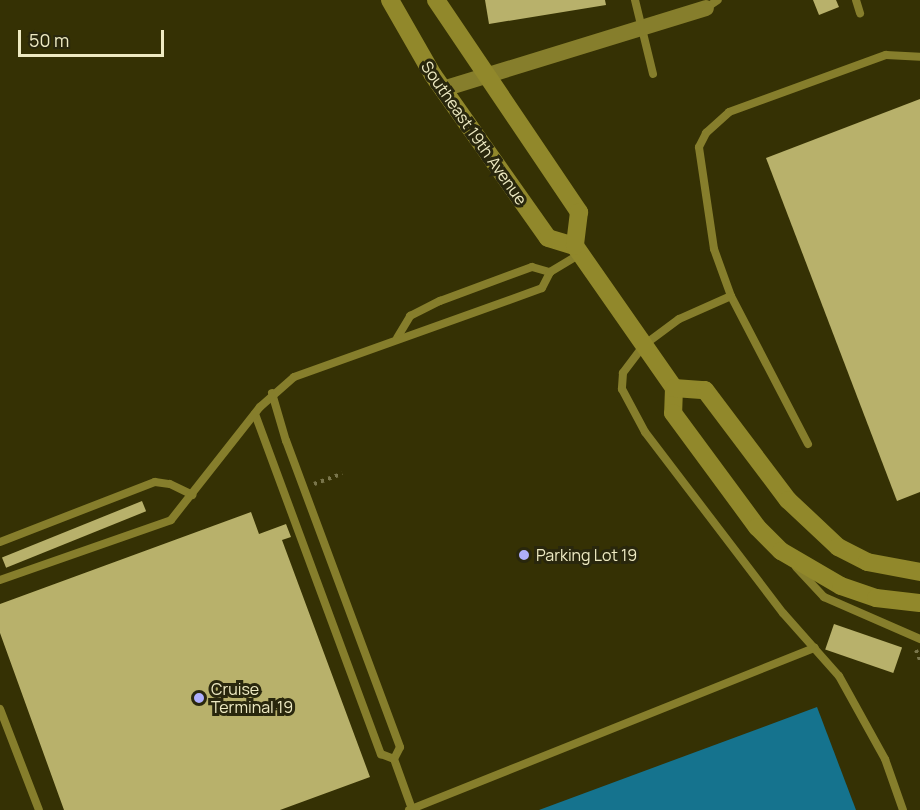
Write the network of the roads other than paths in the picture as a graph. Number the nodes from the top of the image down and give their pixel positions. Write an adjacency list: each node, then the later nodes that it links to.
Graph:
1 (390, 0): 11 (street, Southeast 19th Avenue)
2 (436, 0): 10 (street)
3 (635, 0): 7 (lane)
4 (856, 0): 6 (lane)
5 (712, 4): 7 (street)
6 (860, 12)
7 (641, 29): 9 (lane); 10 (street)
8 (920, 57): 14 (lane)
9 (653, 74)
10 (486, 76): 11 (street); 12 (street)
11 (443, 89): 12 (street, Southeast 19th Avenue)
12 (577, 250): 13 (lane); 16 (street)
13 (550, 272): 15 (lane); 15 (lane)
14 (731, 296): 16 (lane); 20 (lane)
15 (397, 338): 18 (lane)
16 (644, 345): 17 (street); 28 (lane)
17 (674, 388): 23 (street); 24 (street)
18 (272, 393): 19 (lane); 30 (lane)
19 (255, 414): 21 (lane); 30 (lane)
20 (808, 444)
21 (193, 495): 22 (lane); 25 (lane)
22 (0, 542)
23 (781, 551): 26 (street); 27 (lane)
24 (920, 572)
25 (0, 580)
26 (920, 603)
27 (920, 639)
28 (815, 648): 31 (lane); 33 (lane)
29 (0, 709): 32 (lane)
30 (394, 759): 31 (lane)
31 (410, 809)
32 (39, 810)
33 (903, 810)

